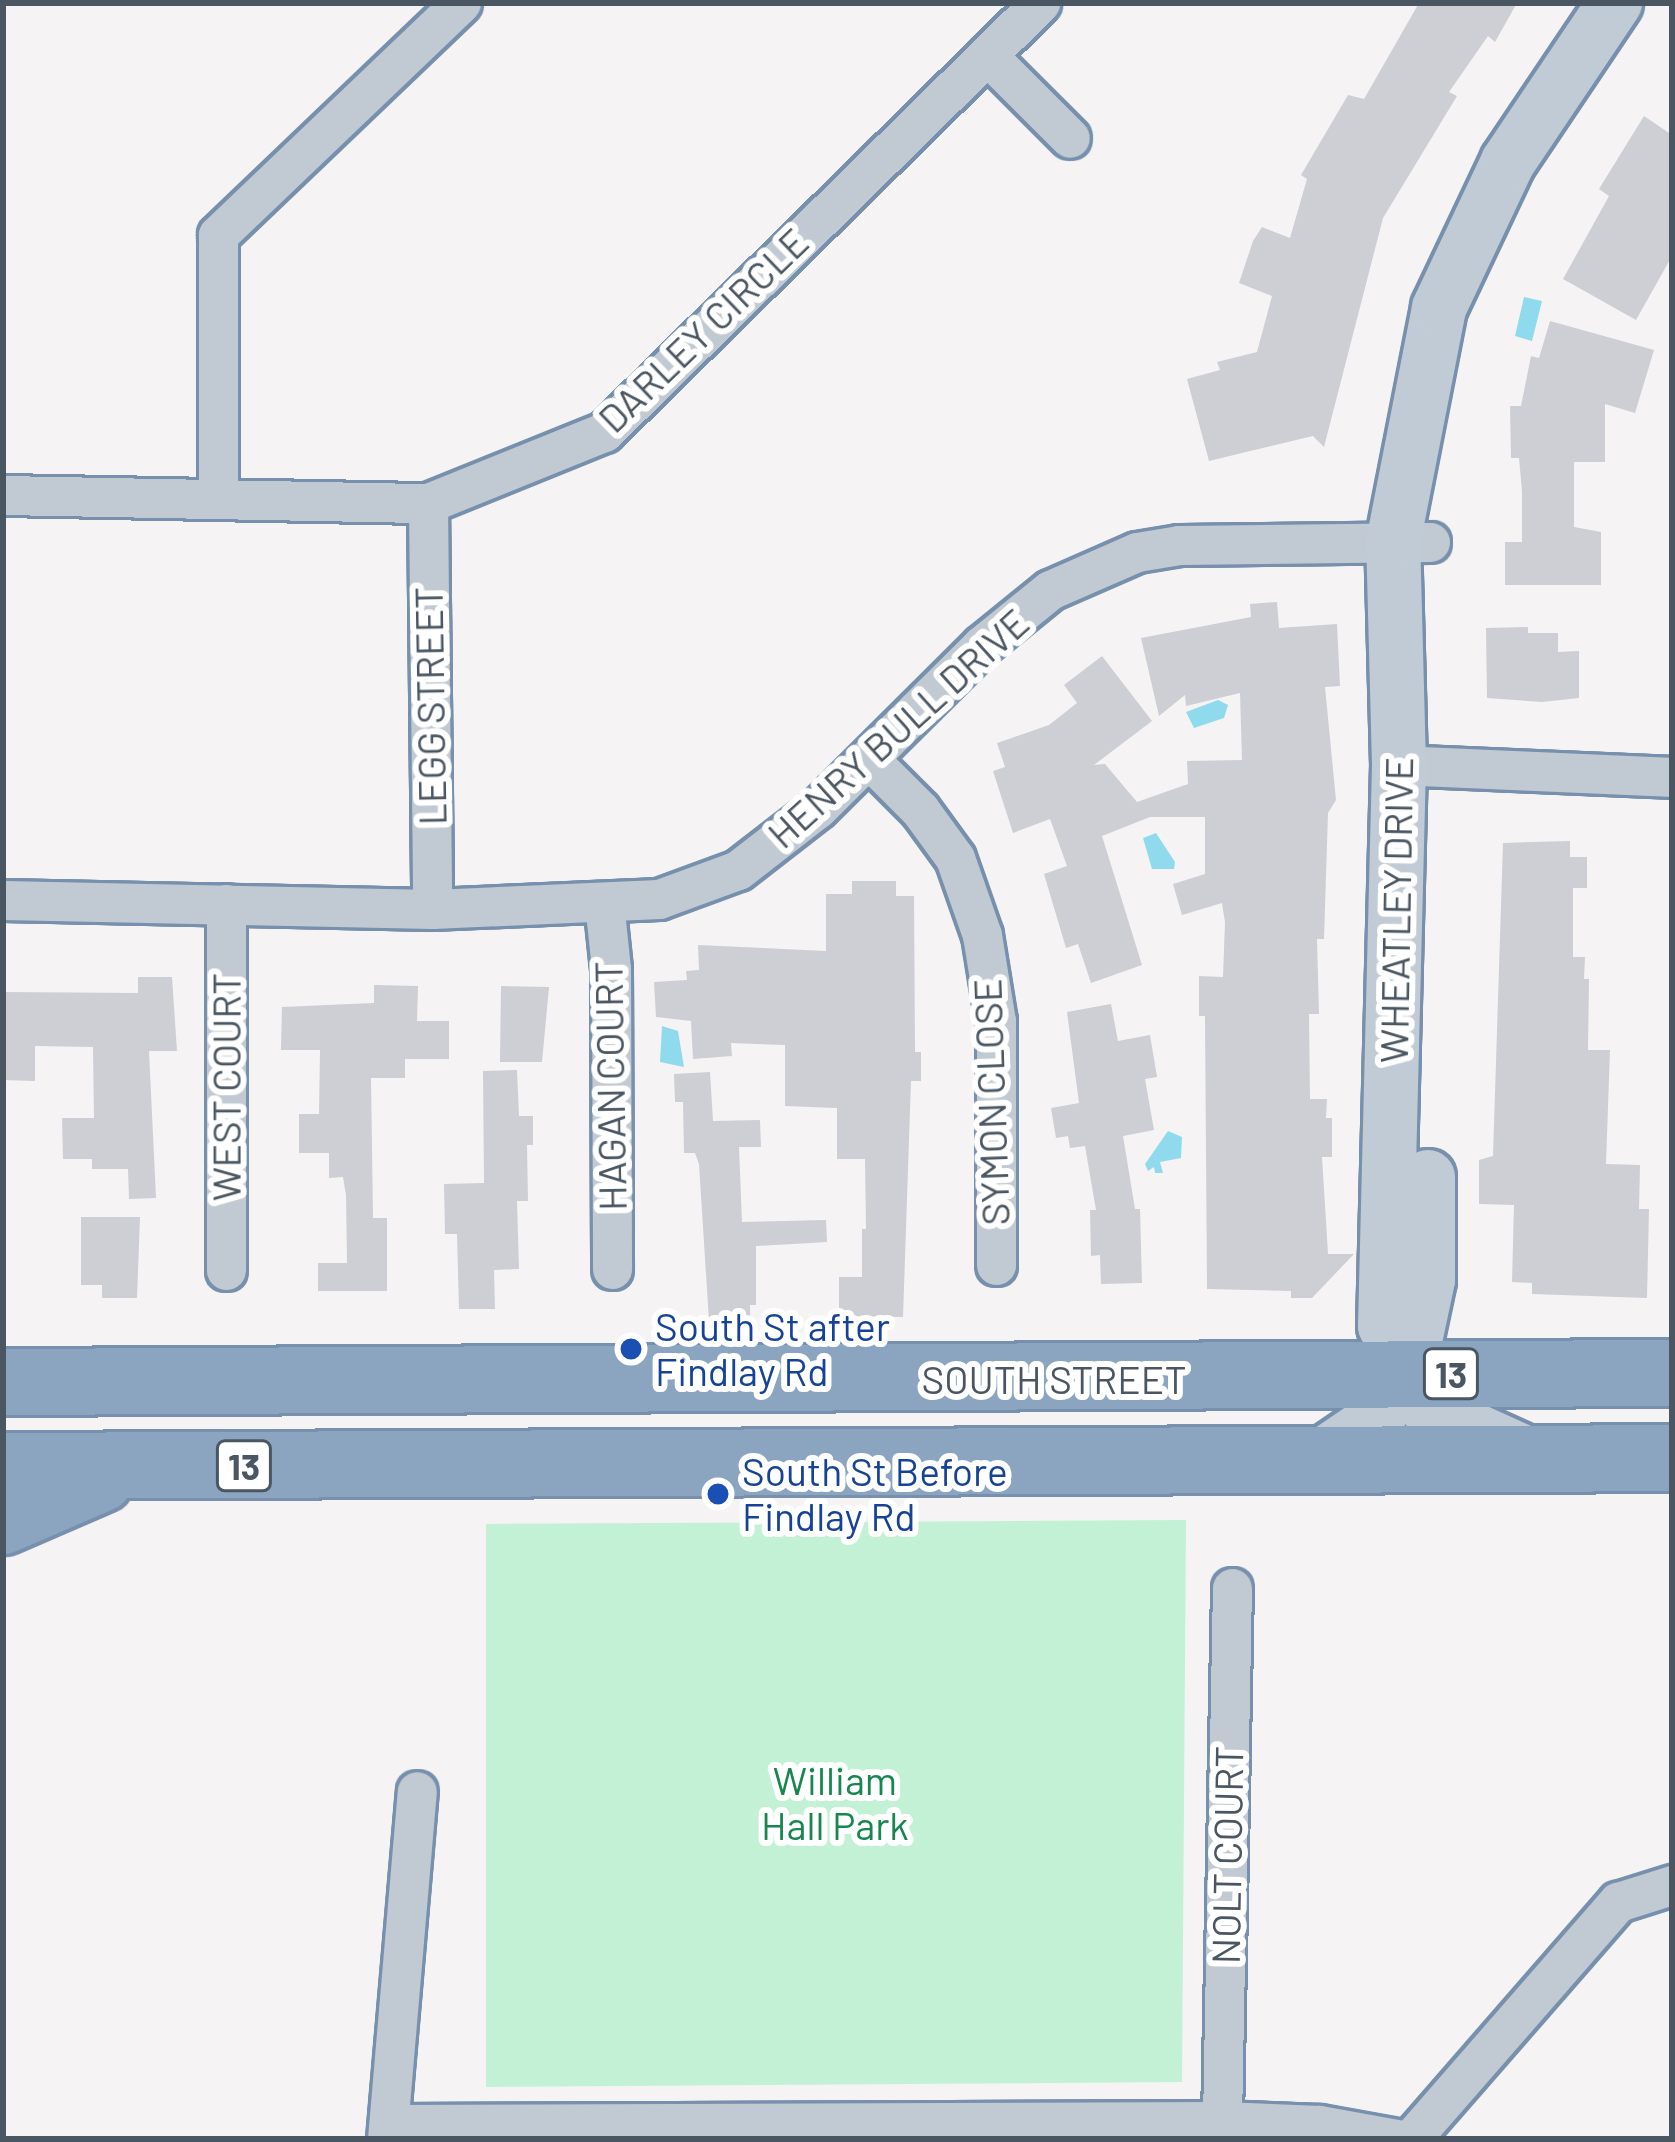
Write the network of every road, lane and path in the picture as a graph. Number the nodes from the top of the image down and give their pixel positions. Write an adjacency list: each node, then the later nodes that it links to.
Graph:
1 (461, 3): 7 (street)
2 (1040, 3): 4 (street, DARLEY CIRCLE)
3 (1615, 3): 9 (street, WHEATLEY DRIVE)
4 (987, 55): 5 (street); 8 (street, DARLEY CIRCLE)
5 (1070, 138)
6 (3, 495): 7 (street, DARLEY CIRCLE)
7 (218, 499): 8 (street, DARLEY CIRCLE)
8 (428, 503): 16 (street, LEGG STREET)
9 (1412, 543): 10 (street, HENRY BULL DRIVE); 11 (street, WHEATLEY DRIVE)
10 (869, 759): 14 (street, HENRY BULL DRIVE); 17 (street, SYMON CLOSE)
11 (1413, 766): 12 (street); 21 (street, WHEATLEY DRIVE)
12 (1672, 777)
13 (3, 899): 15 (street, HENRY BULL DRIVE)
14 (604, 902): 16 (street, HENRY BULL DRIVE); 18 (street, HAGAN COURT)
15 (226, 904): 16 (street, HENRY BULL DRIVE); 19 (street, WEST COURT)
16 (432, 909)
17 (996, 1265)
18 (612, 1269)
19 (226, 1270)
20 (1672, 1373): 21 (highway, SOUTH STREET / 13)
21 (1408, 1374): 22 (highway, SOUTH STREET / 13); 24 (street); 25 (street, WHEATLEY DRIVE)
22 (15, 1387)
23 (1672, 1458): 25 (highway, SOUTH STREET / 13)
24 (1316, 1460): 25 (highway, SOUTH STREET / 13); 27 (highway, SOUTH STREET / 13)
25 (1544, 1461)
26 (3, 1466): 27 (highway, SOUTH STREET / 13)
27 (138, 1466): 28 (highway)
28 (3, 1521)
29 (1232, 1588): 32 (street, NOLT COURT)
30 (417, 1791): 33 (street)
31 (1672, 1885): 35 (street)
32 (1222, 2122): 33 (street); 34 (street)
33 (389, 2131)
34 (1397, 2139)
35 (1411, 2139)

